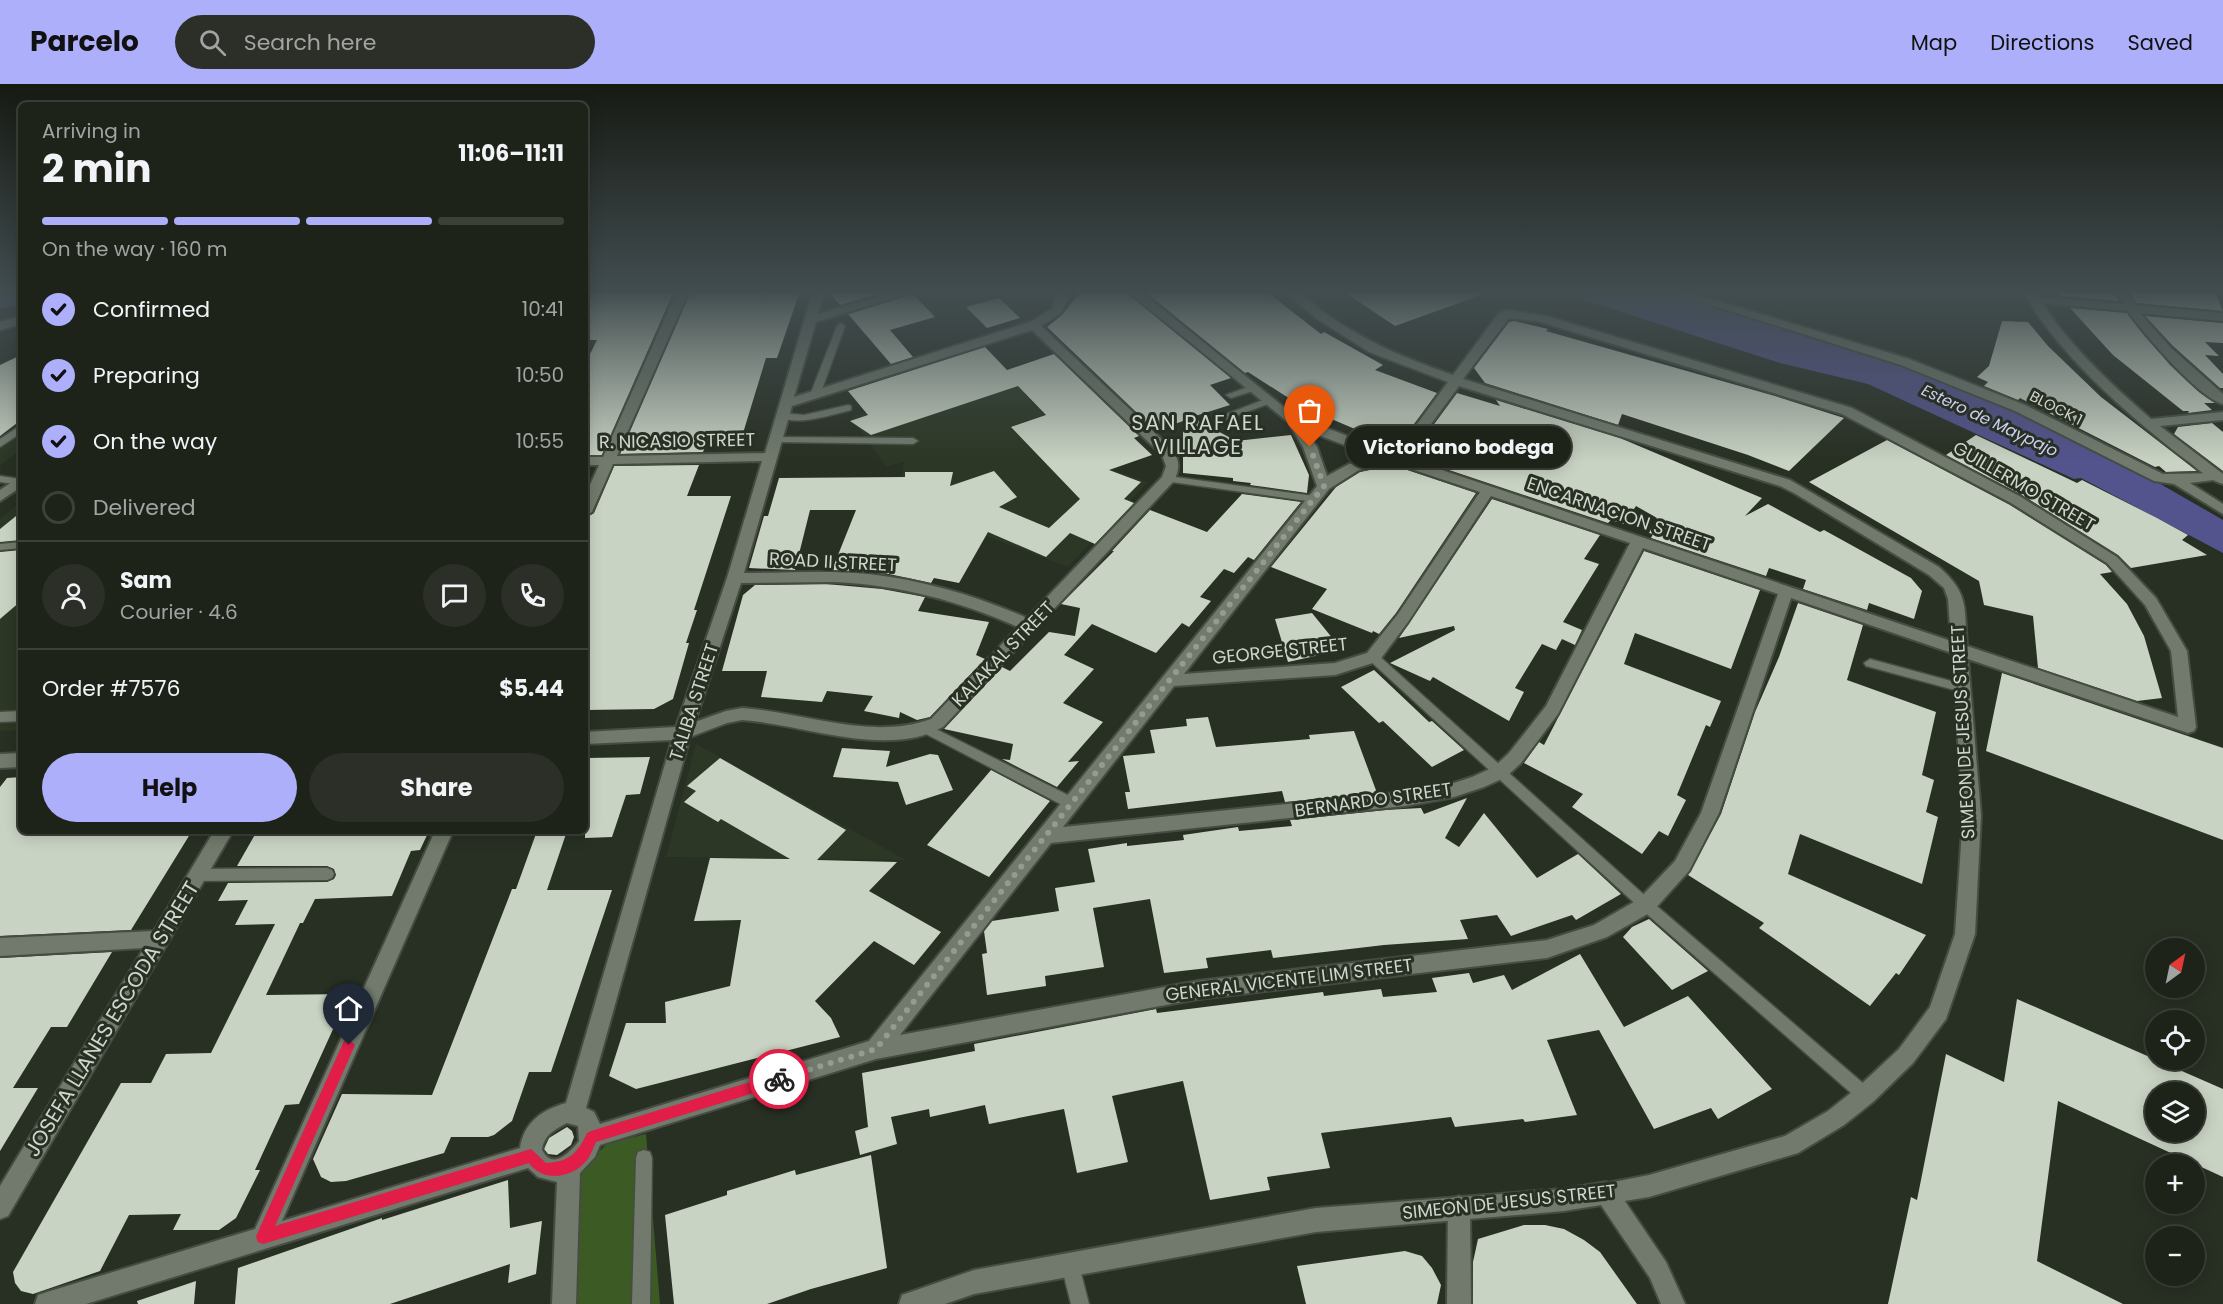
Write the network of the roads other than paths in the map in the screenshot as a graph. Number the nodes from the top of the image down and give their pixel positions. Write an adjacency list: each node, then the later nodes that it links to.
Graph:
1 (658, 348): 32 (street)
2 (803, 348): 20 (street, TALIBA STREET)
3 (833, 348): 16 (lane)
4 (963, 348): 16 (street)
5 (1059, 348): 35 (street)
6 (1203, 348): 14 (street, ENCARNACION STREET)
7 (1371, 348): 13 (street, SIMEON DE JESUS STREET)
8 (1480, 348): 13 (street, GUILLERMO STREET)
9 (1640, 348): 50 (street, GUILLERMO STREET)
10 (1859, 348): 36 (street, BLOCK 1)
11 (2074, 348): 24 (street)
12 (2164, 348): 18 (street)
13 (1456, 381): 30 (street); 50 (street, SIMEON DE JESUS STREET)
14 (1253, 388): 15 (lane); 17 (street, ENCARNACION STREET)
15 (1231, 394)
16 (815, 395): 20 (street)
17 (1268, 400): 22 (lane); 23 (street, ENCARNACION STREET)
18 (2223, 400)
19 (848, 408): 20 (lane)
20 (785, 410): 26 (street, TALIBA STREET)
21 (2223, 416): 24 (street)
22 (1224, 417)
23 (1291, 418): 30 (street, ENCARNACION STREET); 40 (street)
24 (2149, 423): 33 (street)
25 (18, 430): 28 (lane)
26 (776, 440): 27 (lane); 29 (street, TALIBA STREET)
27 (913, 441)
28 (0, 444)
29 (771, 457): 32 (street, R. NICASIO STREET); 47 (street, TALIBA STREET)
30 (1398, 459): 39 (street, ENCARNACION STREET); 40 (street)
31 (588, 461): 32 (street, R. NICASIO STREET)
32 (608, 461): 42 (street)
33 (2220, 478): 36 (street, BLOCK 1)
34 (0, 479): 37 (lane)
35 (1168, 479): 40 (lane); 49 (street, KALAKAL STREET)
36 (2177, 480): 43 (street)
37 (18, 481)
38 (18, 483): 41 (street)
39 (1488, 490): 44 (street, ENCARNACION STREET); 51 (street, GEORGE STREET)
40 (1319, 493): 53 (street)
41 (0, 497)
42 (588, 505)
43 (2223, 510)
44 (1639, 541): 48 (street, ENCARNACION STREET); 62 (street, BERNARDO STREET)
45 (18, 545): 46 (lane)
46 (0, 547)
47 (735, 578): 49 (street, ROAD II STREET); 58 (street, TALIBA STREET)
48 (1786, 592): 50 (street, ENCARNACION STREET); 69 (street, GENERAL VICENTE LIM STREET)
49 (1030, 626): 57 (street, KALAKAL STREET)
50 (1959, 650): 54 (street, SIMEON DE JESUS STREET)
51 (1373, 657): 53 (street, GEORGE STREET); 62 (lane)
52 (1870, 663): 54 (lane)
53 (1167, 681): 63 (street)
54 (1962, 688): 73 (street, SIMEON DE JESUS STREET)
55 (18, 716): 56 (lane)
56 (0, 717)
57 (926, 729): 58 (street); 63 (lane)
58 (683, 732): 59 (street); 74 (street, TALIBA STREET)
59 (588, 738)
60 (18, 760): 61 (street)
61 (0, 761)
62 (1500, 772): 66 (street, BERNARDO STREET); 69 (lane)
63 (1071, 803): 66 (street)
64 (222, 834): 68 (street, JOSEFA LLANES ESCODA STREET)
65 (443, 834): 82 (street)
66 (1045, 836): 72 (street)
67 (327, 874): 68 (lane)
68 (197, 875): 70 (street, JOSEFA LLANES ESCODA STREET)
69 (1646, 905): 72 (street, GENERAL VICENTE LIM STREET); 73 (lane)
70 (158, 939): 71 (street); 81 (street, JOSEFA LLANES ESCODA STREET)
71 (0, 947)
72 (876, 1049): 75 (street, GENERAL VICENTE LIM STREET)
73 (1865, 1095): 79 (street, SIMEON DE JESUS STREET)
74 (574, 1113): 75 (street); 76 (street)
75 (591, 1137): 78 (street)
76 (531, 1156): 78 (street); 82 (street)
77 (644, 1158): 86 (lane)
78 (569, 1166): 85 (street)
79 (1606, 1193): 80 (street, SIMEON DE JESUS STREET); 90 (street)
80 (1459, 1207): 83 (street, SIMEON DE JESUS STREET); 89 (street)
81 (0, 1208)
82 (263, 1237): 84 (street)
83 (1070, 1265): 87 (street, SIMEON DE JESUS STREET); 88 (lane)
84 (47, 1304)
85 (564, 1304)
86 (641, 1304)
87 (911, 1304)
88 (1080, 1304)
89 (1459, 1304)
90 (1673, 1304)

